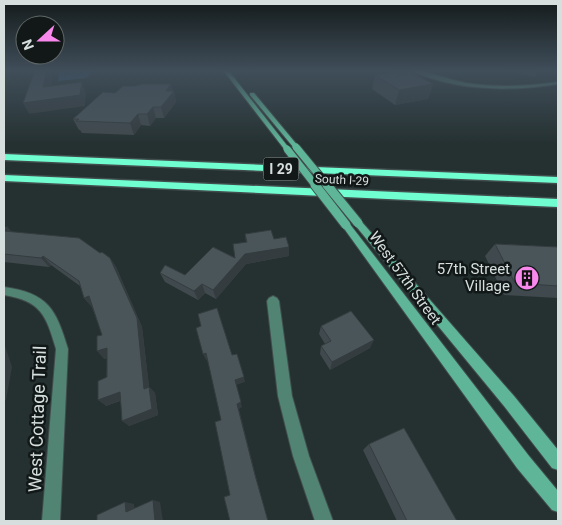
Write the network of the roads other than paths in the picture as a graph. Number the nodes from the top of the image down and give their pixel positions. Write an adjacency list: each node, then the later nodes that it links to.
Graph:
1 (244, 94): 7 (main road, West 57th Street, bridge)
2 (253, 94): 7 (main road, West 57th Street, bridge)
3 (4, 158): 5 (highway, South I-29 / I 29)
4 (4, 178): 6 (highway, South I-29 / I 29)
5 (558, 180)
6 (558, 203)
7 (352, 224): 10 (main road, West 57th Street); 11 (main road, West 57th Street)
8 (4, 291): 12 (street, West Cottage Trail)
9 (273, 301): 13 (street)
10 (558, 462)
11 (558, 504)
12 (51, 521)
13 (324, 521)

